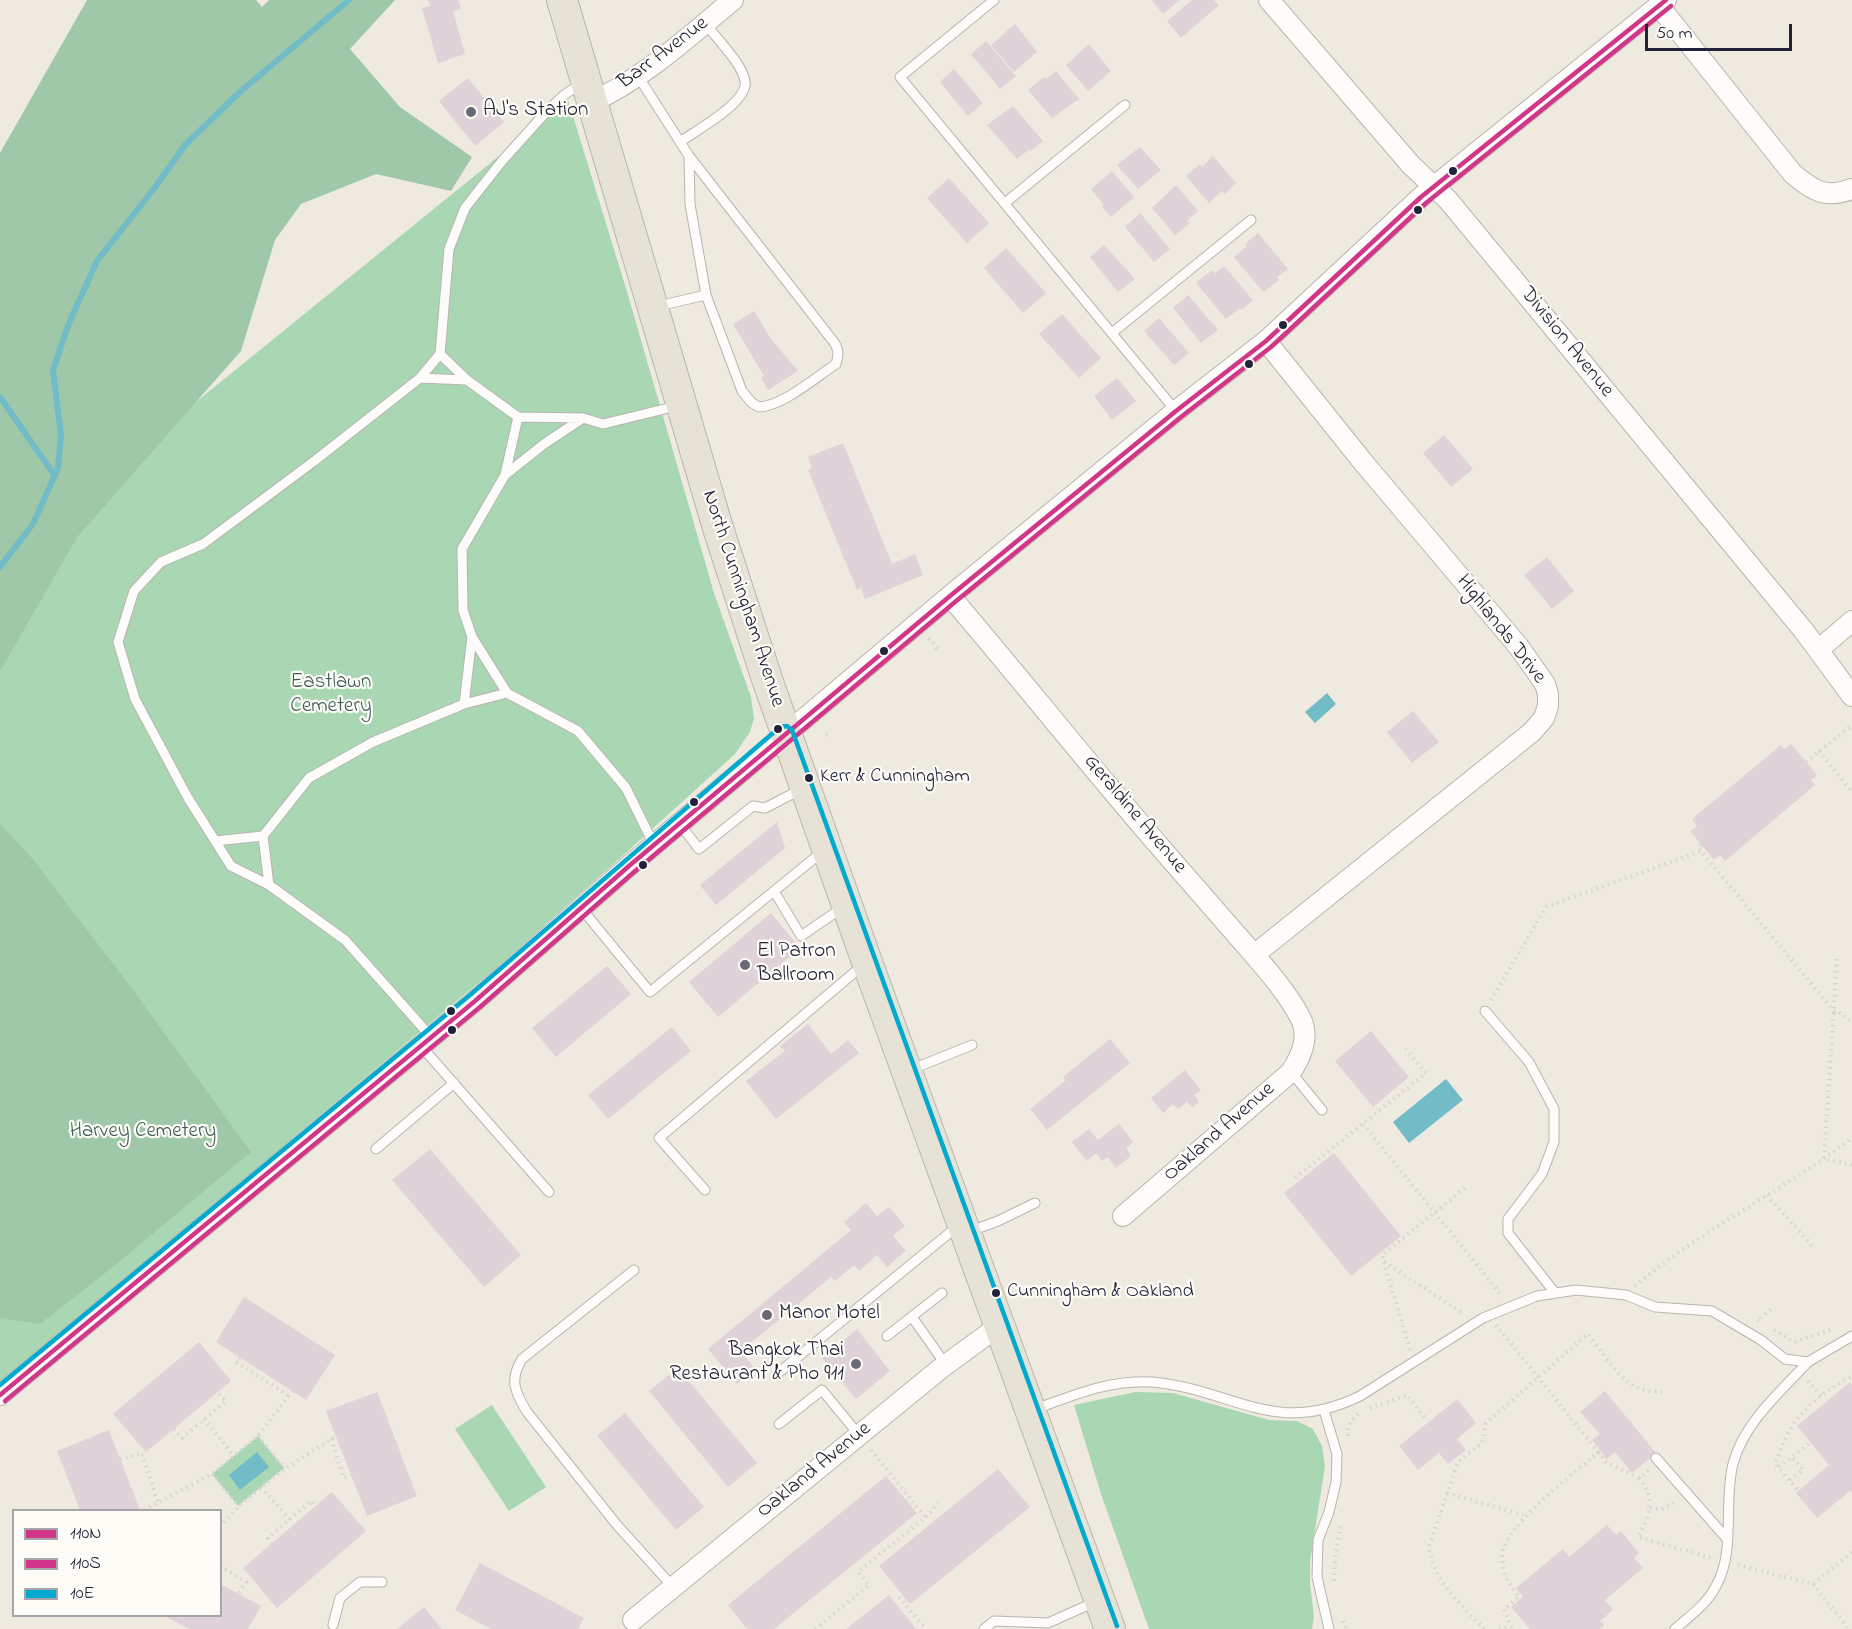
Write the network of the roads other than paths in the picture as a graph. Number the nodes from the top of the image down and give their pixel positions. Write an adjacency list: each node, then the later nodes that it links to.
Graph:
1 (562, 0): 8 (main road, North Cunningham Avenue)
2 (733, 0): 6 (street, Barr Avenue)
3 (994, 0): 14 (lane)
4 (1269, 0): 12 (street, Division Avenue)
5 (1662, 3): 12 (street); 13 (street)
6 (705, 23): 7 (street, Barr Avenue); 10 (lane)
7 (638, 76): 8 (street, Barr Avenue); 10 (lane)
8 (588, 91): 17 (main road, North Cunningham Avenue); 20 (lane)
9 (1125, 105): 14 (lane)
10 (680, 142): 11 (lane)
11 (689, 156): 16 (lane); 16 (lane)
12 (1435, 186): 19 (street); 31 (street, Division Avenue)
13 (1852, 189)
14 (1005, 203): 18 (lane)
15 (1251, 220): 18 (lane)
16 (706, 295): 17 (lane)
17 (653, 308): 23 (main road, North Cunningham Avenue)
18 (1112, 333): 24 (lane)
19 (1266, 341): 24 (street); 46 (street, Highlands Drive)
20 (440, 354): 21 (lane); 22 (lane)
21 (420, 378): 22 (lane); 39 (lane)
22 (467, 380): 25 (lane)
23 (682, 405): 26 (lane); 35 (main road, North Cunningham Avenue)
24 (1176, 411): 28 (street)
25 (518, 417): 26 (lane); 27 (lane)
26 (583, 418): 27 (lane)
27 (505, 475): 30 (lane)
28 (950, 596): 35 (street); 46 (street, Geraldine Avenue)
29 (1852, 621): 31 (street)
30 (472, 637): 32 (lane); 34 (lane)
31 (1818, 650): 33 (street, Division Avenue)
32 (507, 693): 34 (lane); 40 (lane)
33 (1852, 696)
34 (464, 704): 38 (lane)
35 (785, 734): 36 (main road, North Cunningham Avenue); 37 (street)
36 (804, 788): 37 (lane); 41 (main road, North Cunningham Avenue)
37 (679, 823): 40 (street)
38 (263, 836): 39 (lane); 42 (lane)
39 (215, 841): 42 (lane)
40 (654, 845): 45 (street)
41 (826, 848): 43 (lane); 44 (main road, North Cunningham Avenue)
42 (269, 885): 49 (lane)
43 (774, 891): 44 (lane); 45 (lane)
44 (846, 905): 47 (main road, North Cunningham Avenue)
45 (581, 908): 49 (street)
46 (1254, 955): 50 (street, Geraldine Avenue)
47 (867, 962): 52 (main road, North Cunningham Avenue); 57 (lane)
48 (1485, 1011): 64 (lane)
49 (427, 1042): 54 (lane); 72 (street)
50 (1305, 1042): 53 (street, Oakland Avenue)
51 (972, 1045): 52 (lane)
52 (907, 1072): 61 (main road, North Cunningham Avenue)
53 (1291, 1072): 55 (lane); 60 (street, Oakland Avenue)
54 (454, 1083): 56 (lane); 58 (lane)
55 (1322, 1110)
56 (376, 1149)
57 (705, 1190)
58 (549, 1192)
59 (1035, 1203): 61 (lane)
60 (1123, 1216)
61 (964, 1227): 66 (main road, North Cunningham Avenue); 71 (lane)
62 (634, 1270): 80 (lane)
63 (942, 1293): 65 (lane)
64 (1555, 1293): 69 (lane); 73 (lane)
65 (912, 1317): 67 (lane); 70 (lane)
66 (1000, 1325): 70 (street, Oakland Avenue); 74 (main road, North Cunningham Avenue)
67 (887, 1336)
68 (1852, 1336): 69 (lane)
69 (1808, 1362): 78 (lane)
70 (946, 1365): 76 (street, Oakland Avenue)
71 (777, 1374)
72 (0, 1395)
73 (1324, 1410): 74 (lane); 87 (lane)
74 (1031, 1411): 81 (main road, North Cunningham Avenue)
75 (779, 1424): 76 (lane)
76 (865, 1443): 80 (street, Oakland Avenue)
77 (1657, 1460): 78 (lane)
78 (1728, 1540): 88 (lane)
79 (382, 1582): 83 (lane)
80 (673, 1587): 82 (street, Oakland Avenue)
81 (1100, 1600): 84 (lane); 86 (main road, North Cunningham Avenue)
82 (633, 1620)
83 (333, 1625)
84 (1048, 1626): 85 (lane)
85 (984, 1629)
86 (1110, 1629)
87 (1329, 1629)
88 (1675, 1629)

